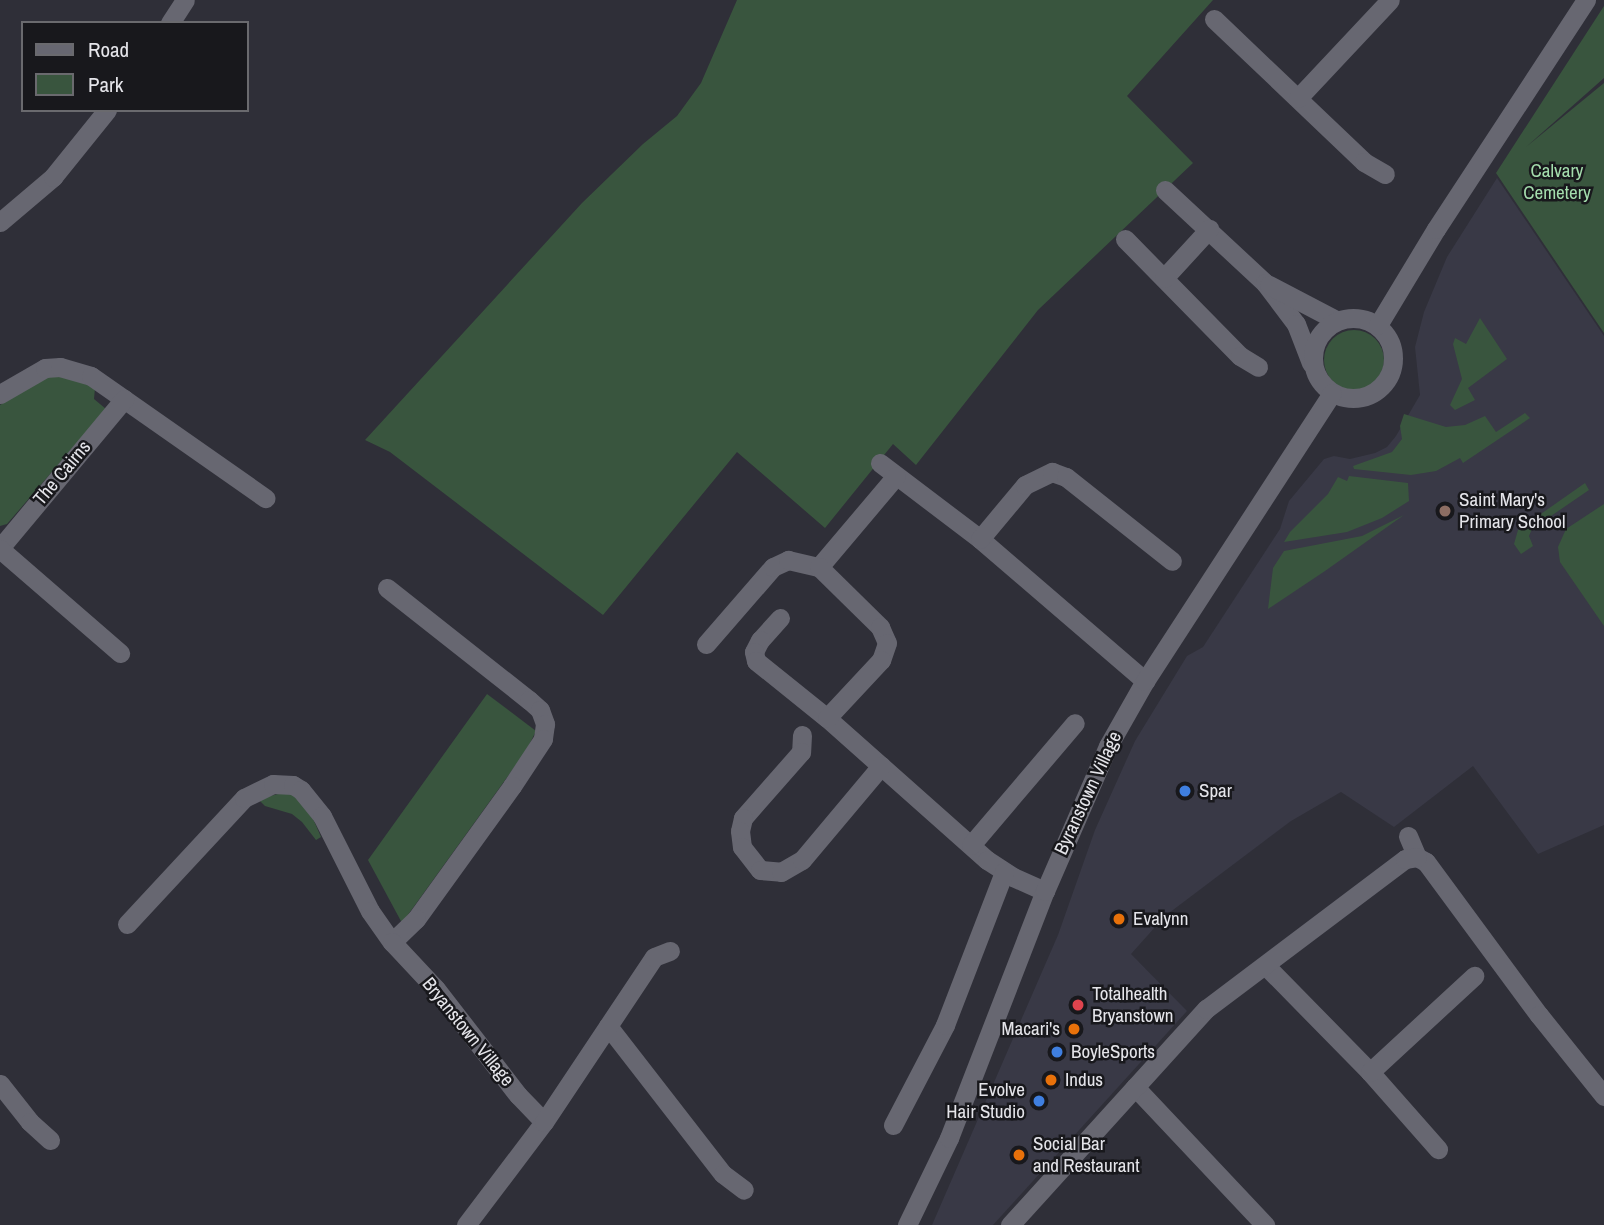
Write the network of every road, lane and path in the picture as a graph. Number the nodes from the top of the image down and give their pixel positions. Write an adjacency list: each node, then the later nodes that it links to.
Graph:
1 (185, 0): 5 (street)
2 (1390, 0): 6 (street)
3 (1586, 0): 16 (street)
4 (1214, 19): 6 (street)
5 (171, 21)
6 (1298, 97): 8 (street)
7 (105, 112): 10 (street)
8 (1385, 174)
9 (1165, 190): 11 (street)
10 (0, 222)
11 (1209, 229): 13 (street); 14 (street)
12 (1125, 239): 13 (street)
13 (1164, 278): 18 (street)
14 (1265, 283): 15 (street); 17 (street)
15 (1336, 320): 16 (street); 17 (street)
16 (1378, 326): 19 (street)
17 (1312, 366): 19 (street)
18 (1258, 367)
19 (1332, 393): 31 (street, Byranstown Village)
20 (0, 394): 21 (street)
21 (124, 399): 22 (street); 24 (street, The Cairns)
22 (265, 498)
23 (980, 539): 25 (street); 26 (street); 31 (street)
24 (0, 548): 30 (street, The Cairns)
25 (1172, 561)
26 (819, 567): 29 (street); 32 (street)
27 (387, 588): 42 (street)
28 (780, 618): 32 (street)
29 (706, 644)
30 (120, 653)
31 (1144, 681): 40 (street, Byranstown Village)
32 (827, 718): 35 (street)
33 (1076, 723): 37 (street)
34 (802, 735): 35 (street)
35 (881, 766): 37 (street)
36 (1408, 836): 38 (street)
37 (971, 845): 39 (street)
38 (1417, 857): 44 (street); 50 (street)
39 (1004, 872): 40 (street); 52 (street)
40 (1045, 891): 57 (street, Byranstown Village)
41 (127, 923): 42 (street, Bryanstown Village)
42 (392, 942): 51 (street, Bryanstown Village)
43 (670, 951): 46 (street)
44 (1266, 966): 47 (street); 49 (street)
45 (1474, 976): 47 (street)
46 (608, 1027): 51 (street); 55 (street)
47 (1370, 1072): 54 (street)
48 (0, 1084): 53 (street)
49 (1135, 1087): 58 (street); 59 (street)
50 (1603, 1092)
51 (544, 1122): 56 (street)
52 (893, 1125)
53 (50, 1140)
54 (1438, 1149)
55 (744, 1190)
56 (470, 1223)
57 (907, 1225)
58 (1010, 1225)
59 (1265, 1225)

